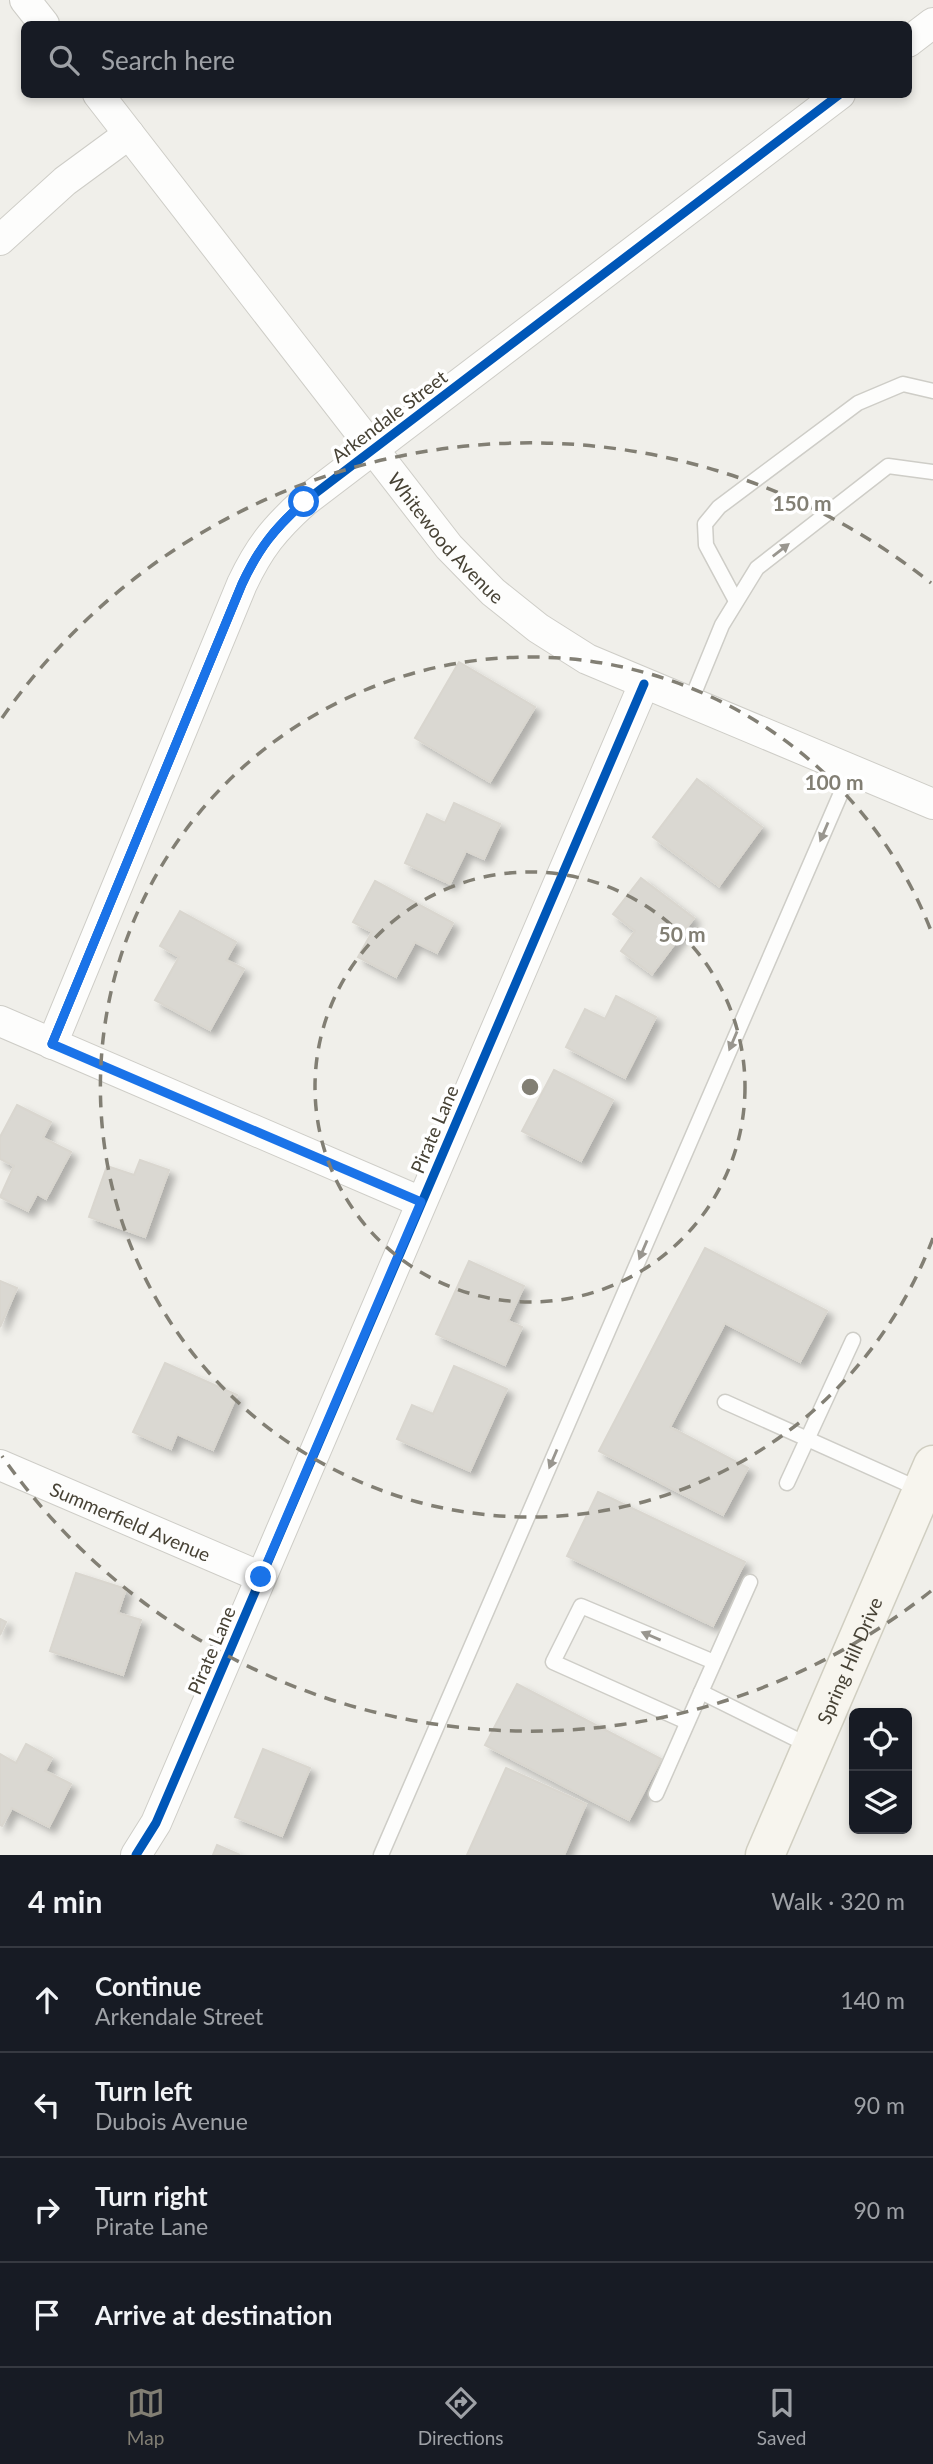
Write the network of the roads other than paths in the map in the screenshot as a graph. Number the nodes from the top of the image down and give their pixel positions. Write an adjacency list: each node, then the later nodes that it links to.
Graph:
1 (25, 0): 2 (street)
2 (42, 21)
3 (933, 23): 4 (street)
4 (912, 39)
5 (101, 98): 7 (street, Whitewood Avenue)
6 (835, 98): 10 (street, Arkendale Street)
7 (129, 134): 8 (street); 10 (street, Whitewood Avenue)
8 (0, 240)
9 (933, 391): 12 (lane)
10 (375, 450): 13 (street, Whitewood Avenue); 18 (street, Arkendale Street)
11 (933, 472): 12 (lane, one-way to 11)
12 (736, 601): 14 (lane)
13 (643, 684): 14 (street, Whitewood Avenue); 19 (street, Pirate Lane)
14 (690, 704): 15 (street, Whitewood Avenue)
15 (851, 770): 16 (street, Whitewood Avenue); 34 (lane, one-way to 34)
16 (933, 804)
17 (0, 1021): 18 (street)
18 (52, 1044): 19 (street)
19 (421, 1202): 26 (street, Pirate Lane)
20 (853, 1340): 22 (lane)
21 (725, 1402): 22 (lane)
22 (806, 1438): 24 (lane); 25 (lane)
23 (0, 1465): 26 (street, Summerfield Avenue)
24 (928, 1478): 31 (main road, Spring Hill Drive)
25 (787, 1483)
26 (261, 1577): 33 (street, Pirate Lane)
27 (750, 1582): 28 (lane)
28 (714, 1662): 29 (lane); 30 (lane, one-way to 30)
29 (701, 1692): 30 (lane); 31 (lane)
30 (687, 1721): 32 (lane)
31 (811, 1747): 35 (main road, Spring Hill Drive)
32 (656, 1794)
33 (136, 1855)
34 (381, 1855)
35 (765, 1855)

